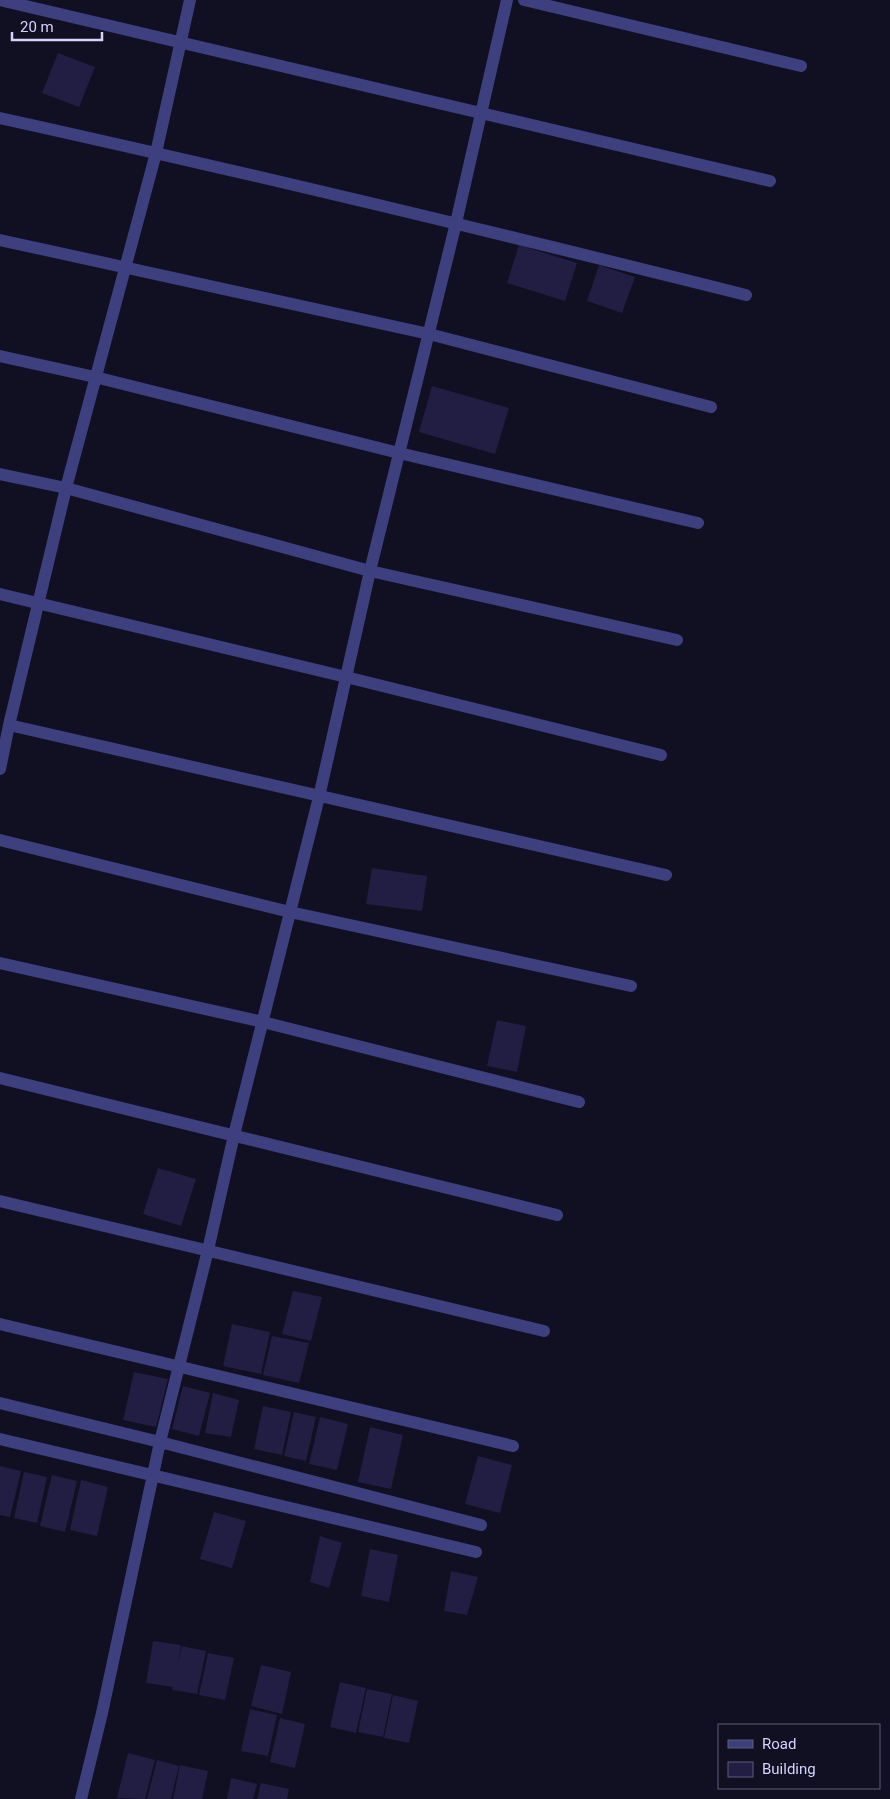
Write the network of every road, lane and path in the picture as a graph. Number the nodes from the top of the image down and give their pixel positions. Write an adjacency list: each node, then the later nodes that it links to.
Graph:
1 (0, 0): 5 (street)
2 (190, 0): 5 (street)
3 (507, 0): 7 (street)
4 (524, 0): 6 (street)
5 (180, 41): 7 (street); 9 (street)
6 (801, 66)
7 (481, 113): 10 (street); 11 (street)
8 (0, 118): 9 (street)
9 (156, 152): 11 (street); 13 (street)
10 (770, 180)
11 (456, 223): 14 (street); 15 (street)
12 (0, 240): 13 (street)
13 (125, 267): 15 (street); 17 (street)
14 (746, 295)
15 (429, 334): 18 (street); 19 (street)
16 (0, 356): 17 (street)
17 (96, 377): 19 (street); 21 (street)
18 (711, 407)
19 (399, 453): 22 (street); 23 (street)
20 (0, 474): 21 (street)
21 (66, 488): 23 (street); 25 (street)
22 (698, 523)
23 (370, 571): 26 (street); 27 (street)
24 (0, 594): 25 (street)
25 (39, 602): 27 (street); 28 (street)
26 (677, 640)
27 (346, 677): 29 (street); 31 (street)
28 (9, 725): 30 (street); 31 (street)
29 (661, 755)
30 (0, 769)
31 (319, 796): 33 (street); 34 (street)
32 (0, 840): 34 (street)
33 (666, 876)
34 (290, 912): 36 (street); 37 (street)
35 (0, 963): 37 (street)
36 (631, 986)
37 (263, 1022): 39 (street); 40 (street)
38 (0, 1078): 40 (street)
39 (579, 1102)
40 (234, 1135): 42 (street); 43 (street)
41 (0, 1201): 43 (street)
42 (557, 1215)
43 (208, 1250): 45 (street); 46 (street)
44 (0, 1324): 46 (street)
45 (544, 1331)
46 (179, 1367): 49 (street); 50 (street)
47 (0, 1403): 49 (street)
48 (0, 1439): 51 (street)
49 (160, 1442): 51 (street); 52 (street)
50 (513, 1446)
51 (153, 1474): 53 (street); 54 (street)
52 (481, 1525)
53 (476, 1552)
54 (81, 1799)

